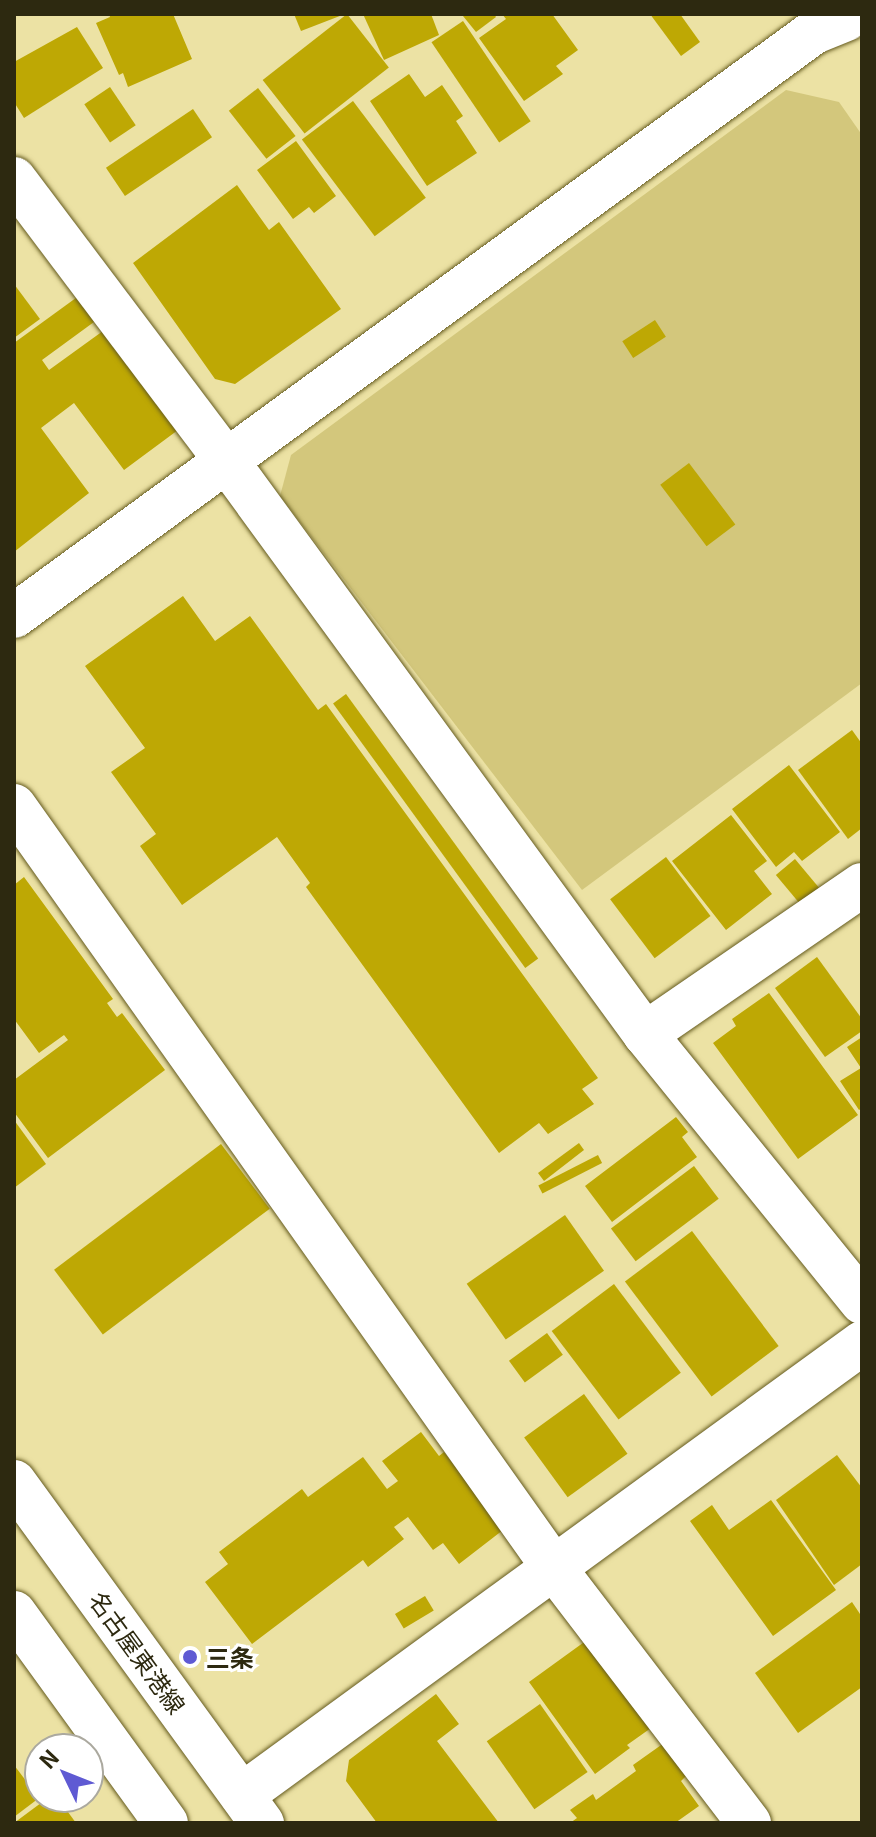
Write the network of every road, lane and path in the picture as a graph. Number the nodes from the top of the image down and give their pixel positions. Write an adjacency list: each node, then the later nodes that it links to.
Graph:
1 (851, 27): 3 (street)
2 (14, 179): 3 (street)
3 (226, 460): 4 (street); 7 (street)
4 (14, 616)
5 (14, 806): 11 (street)
6 (862, 885): 7 (street)
7 (645, 1034): 8 (street)
8 (862, 1302)
9 (862, 1343): 11 (street)
10 (14, 1482): 13 (street, 名古屋東港線)
11 (554, 1568): 13 (street); 15 (street)
12 (14, 1613): 14 (street)
13 (252, 1809)
14 (166, 1823)
15 (749, 1823)

